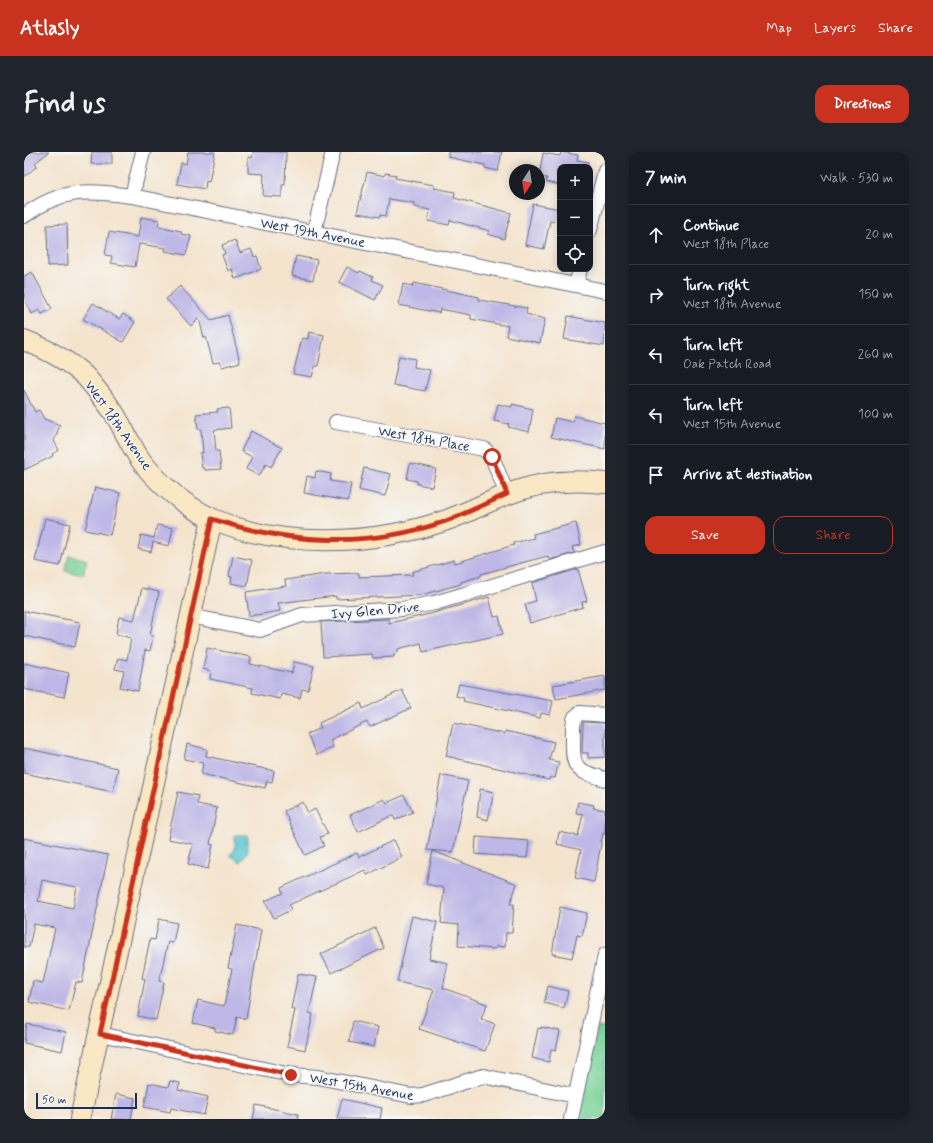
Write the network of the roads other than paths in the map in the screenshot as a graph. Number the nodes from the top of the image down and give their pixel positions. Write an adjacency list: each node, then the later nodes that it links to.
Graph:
1 (143, 152): 4 (street)
2 (333, 152): 7 (street)
3 (605, 171): 6 (street)
4 (132, 196): 5 (street, West 19th Avenue); 7 (street, West 19th Avenue)
5 (24, 216)
6 (593, 218)
7 (314, 232): 9 (street, West 19th Avenue)
8 (579, 272): 9 (street)
9 (576, 285): 10 (street, West 19th Avenue)
10 (605, 291)
11 (24, 340): 15 (main road, West 18th Avenue)
12 (336, 422): 14 (street, West 18th Place)
13 (605, 483): 14 (main road, West 18th Avenue)
14 (507, 494): 15 (main road, West 18th Avenue)
15 (212, 519): 17 (main road)
16 (605, 552): 17 (street, Ivy Glen Drive)
17 (190, 616): 21 (main road)
18 (605, 715): 19 (street)
19 (605, 780)
20 (605, 955): 22 (street)
21 (100, 1034): 22 (street, West 15th Avenue); 23 (main road)
22 (576, 1096): 24 (street)
23 (80, 1119)
24 (570, 1119)

